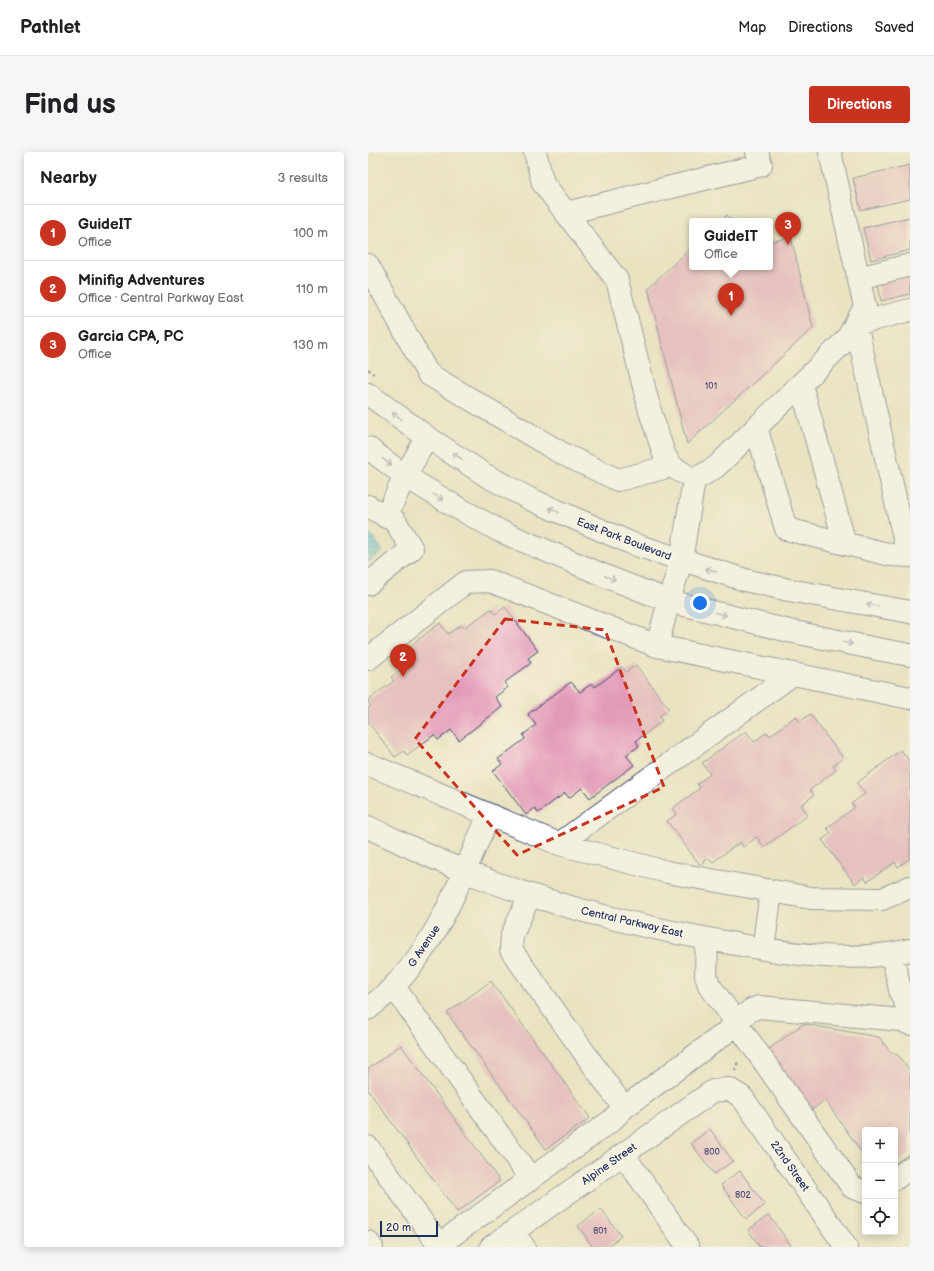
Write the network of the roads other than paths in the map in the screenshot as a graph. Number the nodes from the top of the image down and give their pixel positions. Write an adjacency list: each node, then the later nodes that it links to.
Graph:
1 (535, 152): 4 (main road)
2 (757, 152): 4 (main road)
3 (830, 152): 7 (main road)
4 (566, 213): 15 (main road)
5 (368, 265): 15 (main road)
6 (910, 265): 7 (main road)
7 (859, 278): 9 (main road)
8 (909, 315): 9 (main road)
9 (856, 324): 10 (main road); 20 (main road)
10 (801, 384): 12 (main road); 19 (main road)
11 (373, 386): 13 (main road, East Park Boulevard, one-way to 11)
12 (756, 427): 17 (main road); 19 (main road)
13 (427, 437): 16 (main road); 21 (main road, East Park Boulevard, one-way to 13)
14 (368, 448): 16 (main road, one-way to 16)
15 (671, 466): 17 (main road)
16 (405, 476): 18 (main road); 23 (main road, one-way to 23)
17 (694, 480): 21 (main road)
18 (377, 512): 22 (main road)
19 (845, 544): 20 (main road)
20 (909, 556)
21 (681, 561): 23 (main road); 24 (main road, East Park Boulevard, one-way to 21)
22 (368, 584)
23 (669, 601): 25 (main road); 26 (main road, one-way to 26)
24 (910, 612)
25 (657, 646): 27 (main road); 28 (main road)
26 (910, 655)
27 (368, 659)
28 (793, 674): 29 (main road); 33 (main road)
29 (910, 698)
30 (368, 764): 31 (main road)
31 (489, 815): 33 (main road); 34 (main road, G Avenue)
32 (368, 827): 34 (main road, Central Parkway East)
33 (559, 844): 36 (main road)
34 (465, 871): 37 (main road, Central Parkway East); 41 (main road, G Avenue)
35 (910, 887): 36 (main road)
36 (771, 892): 39 (main road)
37 (530, 895): 38 (main road, Central Parkway East); 47 (main road)
38 (706, 939): 39 (main road, Central Parkway East); 44 (main road)
39 (763, 949): 40 (main road, Central Parkway East)
40 (901, 952): 43 (main road)
41 (394, 987): 42 (main road, G Avenue); 52 (main road)
42 (368, 1009)
43 (910, 1012)
44 (736, 1022): 45 (main road); 47 (main road); 53 (main road)
45 (910, 1024)
46 (729, 1089): 49 (main road, Alpine Street); 60 (main road, 22nd Street)
47 (624, 1108): 52 (main road)
48 (368, 1147): 56 (main road)
49 (623, 1154): 54 (main road, Alpine Street); 59 (main road)
50 (910, 1168): 51 (main road)
51 (898, 1177)
52 (531, 1179): 56 (main road)
53 (862, 1191)
54 (519, 1239): 58 (main road, Alpine Street)
55 (368, 1242): 57 (main road)
56 (437, 1246)
57 (372, 1247)
58 (491, 1247)
59 (688, 1247)
60 (846, 1247)

